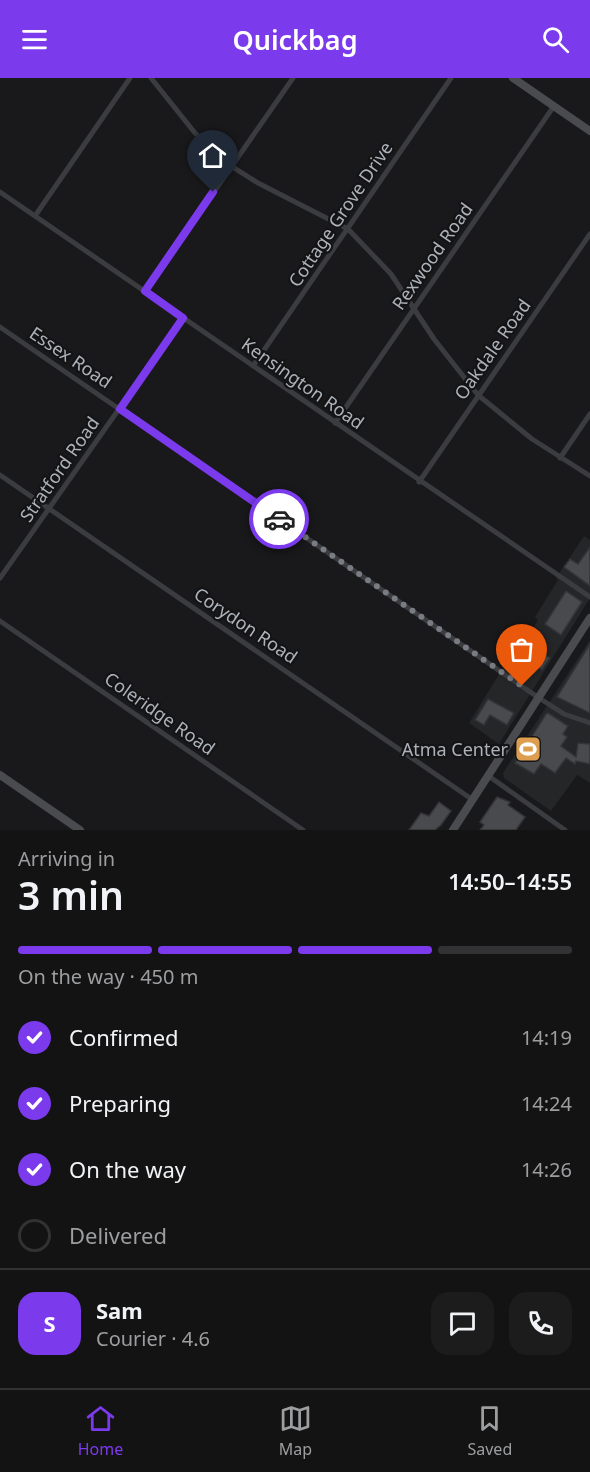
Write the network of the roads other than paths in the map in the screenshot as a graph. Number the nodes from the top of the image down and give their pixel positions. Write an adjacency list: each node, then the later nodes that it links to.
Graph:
1 (130, 78): 10 (street)
2 (152, 78): 8 (street)
3 (293, 78): 8 (street)
4 (451, 78): 11 (street, Cottage Grove Drive)
5 (513, 78): 6 (main road)
6 (554, 106): 7 (main road); 14 (street, Rexwood Road)
7 (590, 131)
8 (231, 166): 11 (street); 13 (street)
9 (0, 192): 10 (street, Kensington Road)
10 (35, 216): 13 (street, Kensington Road)
11 (348, 229): 14 (street); 17 (street, Cottage Grove Drive)
12 (590, 234): 18 (street, Oakdale Road)
13 (145, 291): 15 (street, Kensington Road)
14 (414, 308): 18 (street); 21 (street, Rexwood Road)
15 (183, 318): 17 (street, Kensington Road); 19 (street, Stratford Road)
16 (0, 327): 19 (street, Essex Road)
17 (253, 366): 21 (street, Kensington Road)
18 (478, 395): 22 (street); 25 (street, Oakdale Road)
19 (120, 409): 26 (street, Stratford Road); 31 (street, Essex Road)
20 (590, 414): 22 (street)
21 (335, 423): 25 (street, Kensington Road)
22 (560, 458): 24 (street)
23 (0, 475): 26 (street, Corydon Road)
24 (590, 476)
25 (419, 482): 28 (street, Kensington Road)
26 (50, 509): 27 (street, Stratford Road); 35 (street, Corydon Road)
27 (0, 578)
28 (590, 597)
29 (590, 618): 31 (main road)
30 (0, 621): 37 (street, Coleridge Road)
31 (540, 698): 32 (street, Essex Road); 34 (main road)
32 (590, 723)
33 (0, 775): 36 (main road)
34 (490, 777): 35 (main road); 39 (street)
35 (474, 800): 38 (main road)
36 (80, 830)
37 (303, 830)
38 (453, 830)
39 (565, 830)

